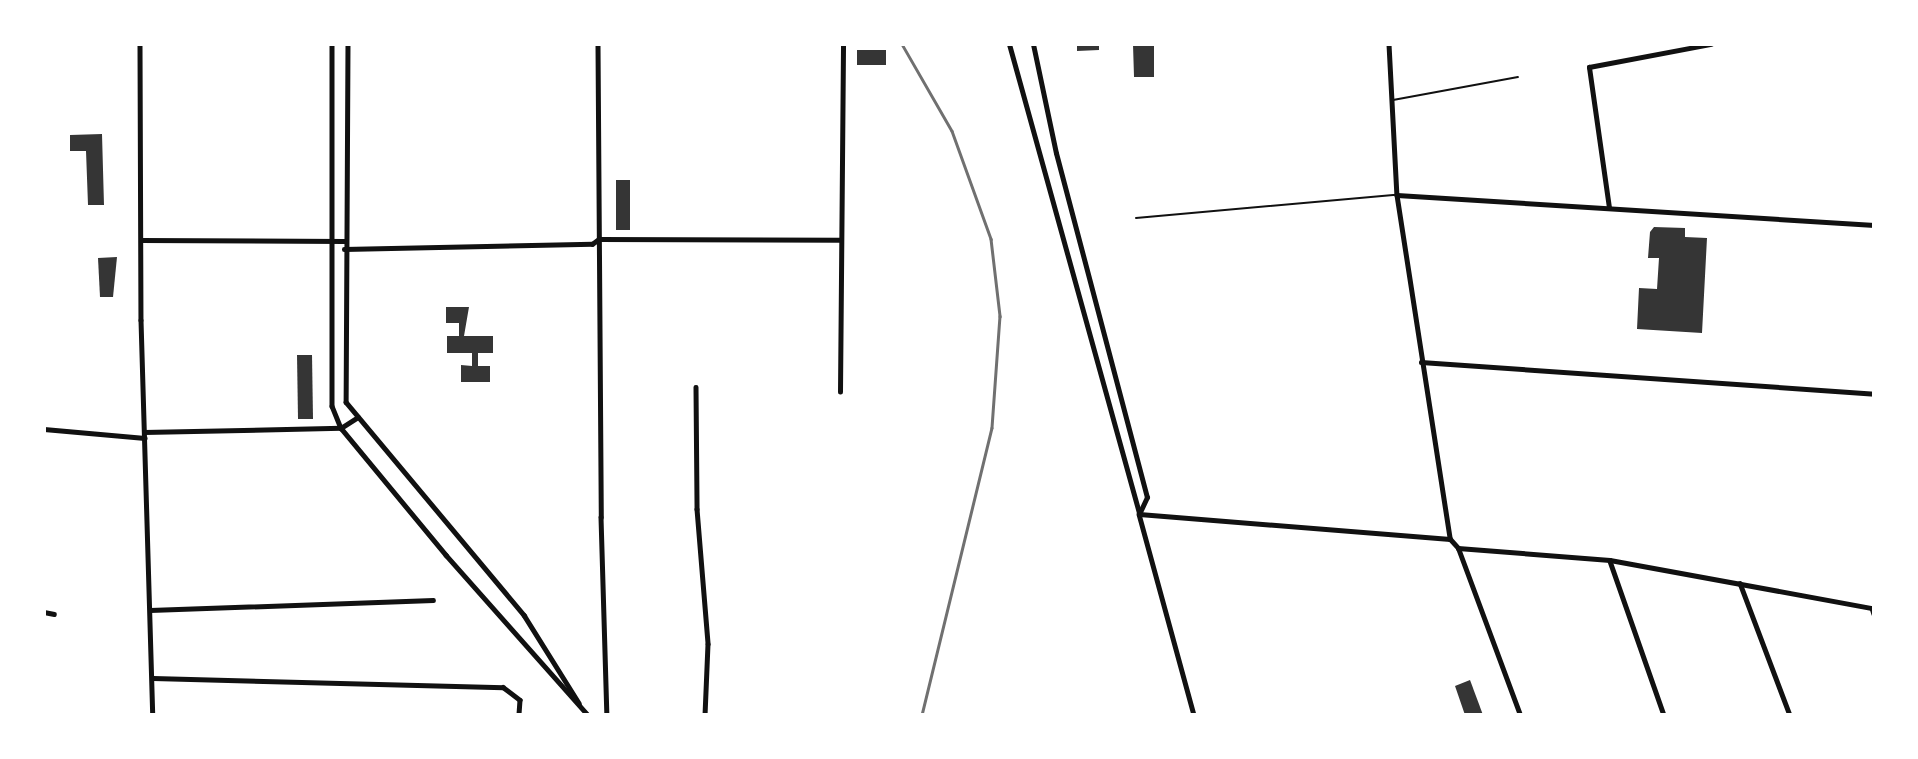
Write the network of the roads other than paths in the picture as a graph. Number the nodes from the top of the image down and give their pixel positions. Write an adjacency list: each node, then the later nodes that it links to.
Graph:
1 (140, 44): 17 (street)
2 (332, 44): 19 (street)
3 (348, 44): 20 (street)
4 (598, 44): 16 (street)
5 (842, 44): 18 (street)
6 (1009, 44): 30 (street)
7 (1033, 44): 30 (street)
8 (1389, 44): 11 (street)
9 (1711, 44): 13 (street)
10 (1518, 77): 11 (lane)
11 (1392, 100): 12 (street)
12 (1397, 195): 13 (street); 14 (lane); 22 (street)
13 (1609, 208): 15 (street)
14 (1136, 218)
15 (1874, 225)
16 (599, 239): 18 (street); 21 (street); 44 (street)
17 (141, 240): 19 (street); 29 (street)
18 (840, 240): 24 (street)
19 (330, 241): 20 (street); 27 (street)
20 (344, 241): 21 (street)
21 (344, 249): 26 (street)
22 (1421, 362): 25 (street); 31 (street)
23 (695, 387): 45 (street)
24 (840, 392)
25 (1874, 394)
26 (358, 417): 27 (street); 41 (street)
27 (341, 428): 29 (street); 41 (street)
28 (44, 429): 29 (street)
29 (144, 435): 36 (street)
30 (1139, 514): 31 (street); 46 (street)
31 (1450, 539): 32 (street)
32 (1458, 548): 33 (street); 47 (street)
33 (1610, 560): 34 (street); 48 (street)
34 (1740, 583): 39 (street); 49 (street)
35 (433, 600): 36 (street)
36 (150, 610): 40 (street)
37 (44, 612): 38 (street)
38 (54, 614)
39 (1874, 614)
40 (153, 678): 42 (street); 43 (street)
41 (586, 714)
42 (153, 715)
43 (519, 715)
44 (607, 715)
45 (705, 715)
46 (1194, 715)
47 (1520, 715)
48 (1664, 715)
49 (1790, 715)

